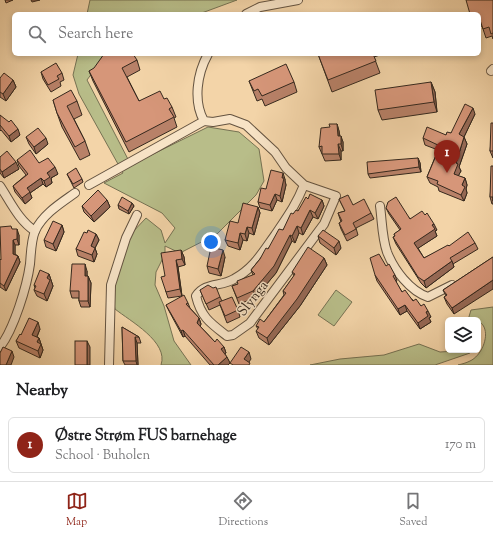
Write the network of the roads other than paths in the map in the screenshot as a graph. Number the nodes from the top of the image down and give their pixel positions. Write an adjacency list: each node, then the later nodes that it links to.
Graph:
1 (298, 0): 2 (street)
2 (251, 12)
3 (207, 56): 4 (street)
4 (204, 121): 5 (street, Slynga); 6 (street, Slynga)
5 (89, 185)
6 (304, 185): 6 (street, Slynga)
7 (0, 186): 11 (street)
8 (75, 193): 11 (street)
9 (380, 206): 12 (street)
10 (137, 215): 14 (street)
11 (35, 231): 13 (street)
12 (458, 281)
13 (0, 347)
14 (109, 365)

